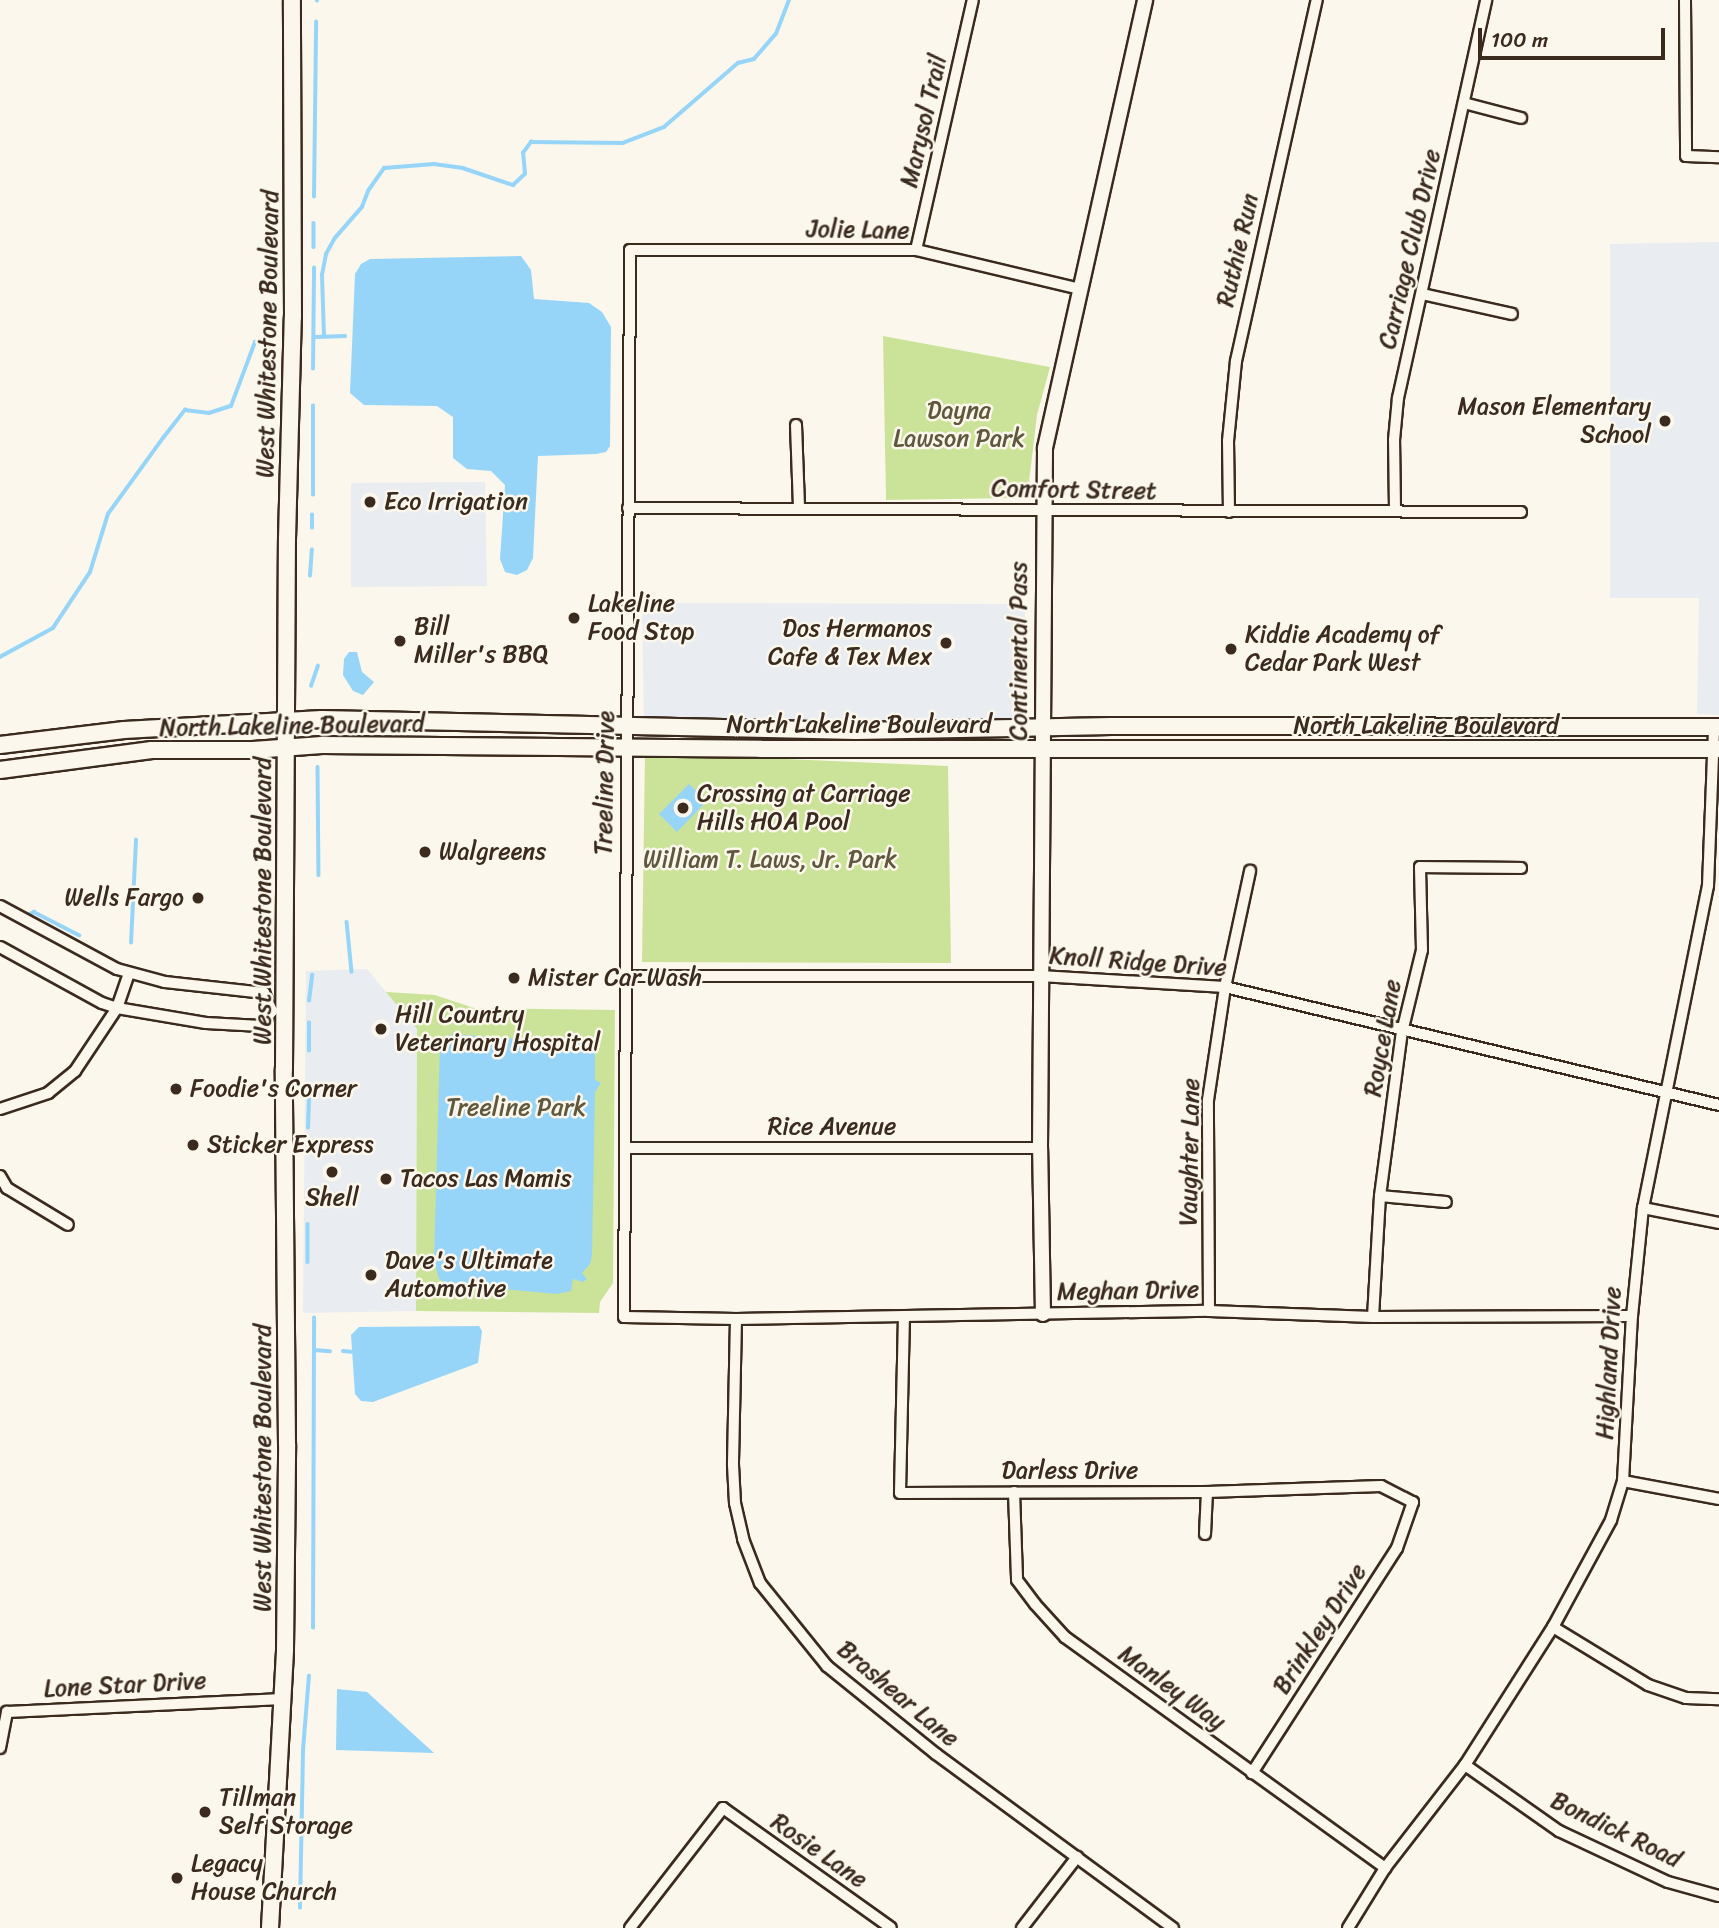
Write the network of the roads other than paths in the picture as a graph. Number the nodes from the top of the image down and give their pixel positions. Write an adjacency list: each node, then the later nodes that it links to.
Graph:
1 (292, 0): 22 (main road, West Whitestone Boulevard)
2 (973, 0): 11 (street, Marysol Trail)
3 (1145, 0): 12 (street, Continental Pass)
4 (1317, 0): 20 (street, Ruthie Run)
5 (1486, 0): 7 (street, Carriage Club Drive)
6 (1685, 0): 9 (street)
7 (1464, 103): 8 (street); 13 (street, Carriage Club Drive)
8 (1521, 118)
9 (1719, 157)
10 (630, 250): 11 (street, Jolie Lane); 16 (street, Treeline Drive)
11 (916, 250): 12 (street, Jolie Lane)
12 (1080, 289): 19 (street, Continental Pass)
13 (1422, 294): 14 (street); 18 (street, Carriage Club Drive)
14 (1512, 314)
15 (796, 425): 17 (street)
16 (628, 508): 17 (street, Comfort Street); 23 (street, Treeline Drive)
17 (799, 508): 19 (street, Comfort Street)
18 (1395, 509): 20 (street, Comfort Street); 21 (street, Comfort Street)
19 (1043, 511): 20 (street, Comfort Street); 24 (street, Continental Pass)
20 (1229, 512)
21 (1521, 512)
22 (286, 721): 23 (main road, North Lakeline Boulevard); 26 (main road, North Lakeline Boulevard); 27 (main road, West Whitestone Boulevard)
23 (627, 727): 24 (main road, North Lakeline Boulevard); 28 (street, Treeline Drive)
24 (1042, 727): 25 (main road, North Lakeline Boulevard); 29 (street, Continental Pass)
25 (1716, 727): 30 (street, Highland Drive)
26 (0, 745)
27 (286, 747): 28 (main road, North Lakeline Boulevard); 31 (main road, North Lakeline Boulevard); 41 (main road, West Whitestone Boulevard)
28 (626, 747): 29 (main road, North Lakeline Boulevard); 37 (street, Treeline Drive)
29 (1041, 747): 30 (main road, North Lakeline Boulevard); 38 (street, Continental Pass)
30 (1716, 749): 43 (street, Highland Drive)
31 (0, 769)
32 (1521, 868): 42 (street, Royce Lane)
33 (1250, 871): 39 (street, Vaughter Lane)
34 (0, 906): 36 (street)
35 (0, 947): 40 (street)
36 (129, 973): 40 (street); 41 (street)
37 (625, 976): 38 (street, Knoll Ridge Drive); 46 (street, Treeline Drive)
38 (1041, 976): 39 (street, Knoll Ridge Drive); 47 (street, Continental Pass)
39 (1225, 987): 42 (street, Knoll Ridge Drive); 54 (street, Vaughter Lane)
40 (117, 1008): 41 (street); 45 (street)
41 (279, 1012): 68 (main road, West Whitestone Boulevard)
42 (1402, 1032): 43 (street, Knoll Ridge Drive); 49 (street, Royce Lane)
43 (1665, 1093): 44 (street, Knoll Ridge Drive); 51 (street, Highland Drive)
44 (1719, 1105)
45 (0, 1109)
46 (625, 1148): 47 (street, Rice Avenue); 58 (street, Treeline Drive)
47 (1040, 1148): 55 (street, Continental Pass)
48 (0, 1176): 53 (street)
49 (1380, 1196): 50 (street); 59 (street, Royce Lane)
50 (1446, 1202)
51 (1643, 1208): 52 (street); 57 (street, Highland Drive)
52 (1719, 1223)
53 (68, 1225)
54 (1209, 1311): 55 (street, Meghan Drive); 59 (street, Meghan Drive)
55 (1043, 1314): 56 (street, Meghan Drive)
56 (904, 1316): 60 (street, Meghan Drive); 62 (street, Darless Drive)
57 (1632, 1316): 59 (street, Meghan Drive); 61 (street, Highland Drive)
58 (624, 1317): 60 (street, Meghan Drive)
59 (1373, 1317)
60 (736, 1319): 73 (street, Brashear Lane)
61 (1623, 1481): 64 (street); 67 (street, Highland Drive)
62 (1014, 1492): 63 (street, Darless Drive); 72 (street, Manley Way)
63 (1207, 1492): 65 (street, Darless Drive); 66 (street)
64 (1719, 1499)
65 (1413, 1502): 72 (street, Brinkley Drive)
66 (1205, 1534)
67 (1553, 1627): 69 (street); 71 (street, Highland Drive)
68 (282, 1699): 70 (street, Lone Star Drive); 76 (main road, West Whitestone Boulevard)
69 (1719, 1699)
70 (0, 1748)
71 (1465, 1765): 74 (street, Highland Drive); 75 (street, Bondick Road)
72 (1252, 1773): 74 (street, Manley Way)
73 (1077, 1857): 79 (street); 80 (street, Brashear Lane)
74 (1385, 1868): 81 (street, Highland Drive)
75 (1719, 1896)
76 (270, 1928)
77 (630, 1928): 78 (street, Rosie Lane)
78 (891, 1928)
79 (1022, 1928)
80 (1173, 1928)
81 (1348, 1928)

